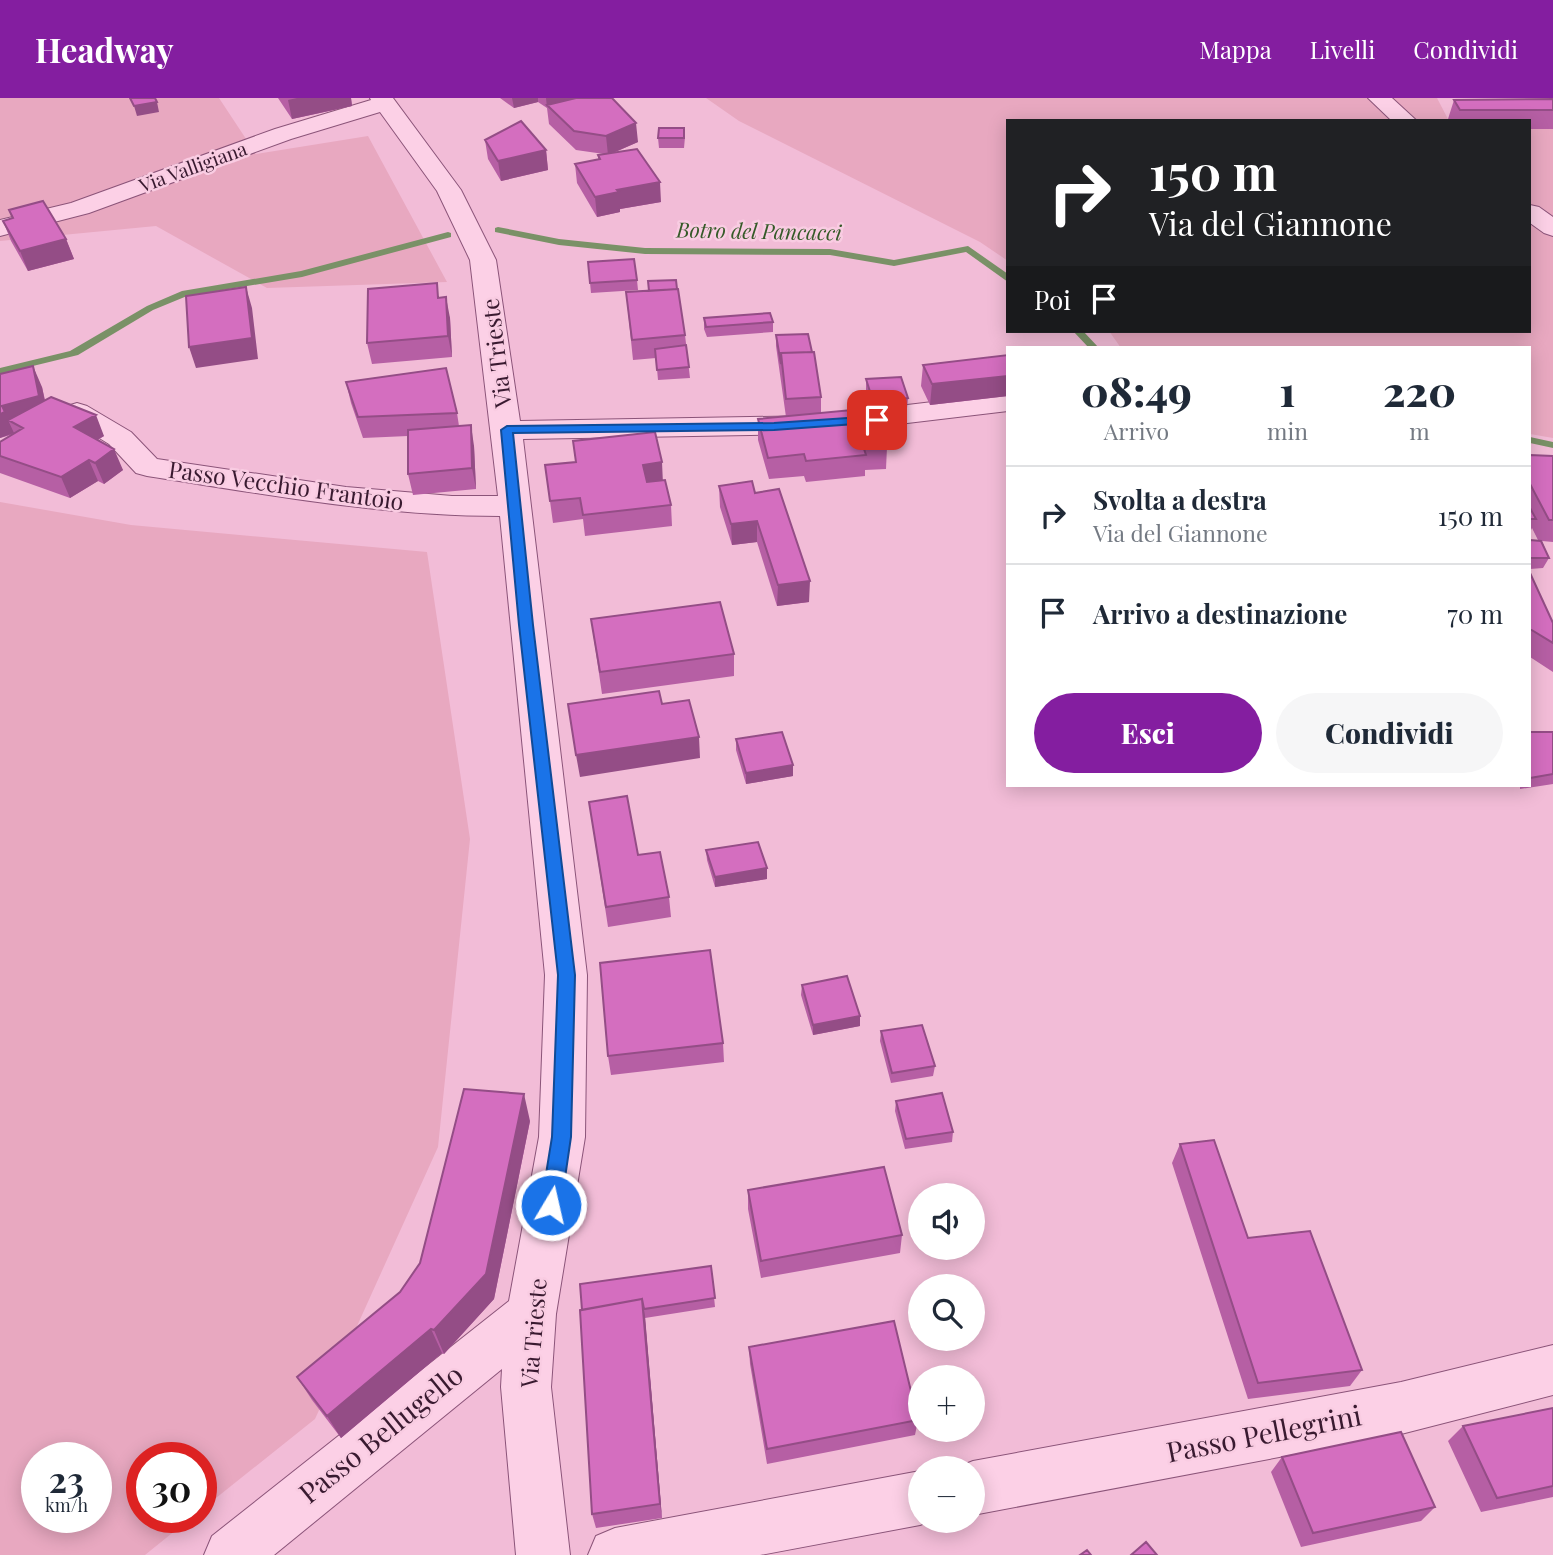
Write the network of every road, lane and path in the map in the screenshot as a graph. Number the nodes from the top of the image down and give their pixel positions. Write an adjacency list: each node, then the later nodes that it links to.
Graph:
1 (1379, 98): 3 (street)
2 (383, 100): 5 (street, Via Valligiana); 9 (street, Via Trieste)
3 (1404, 119)
4 (1531, 213): 6 (street)
5 (0, 228)
6 (1553, 228)
7 (1006, 402): 9 (street)
8 (77, 412): 10 (street, Passo Vecchio Frantoio)
9 (507, 430): 10 (street, Via Trieste)
10 (514, 506): 11 (street, Via Trieste)
11 (531, 1314): 15 (street, Passo Bellugello); 16 (street, Via Trieste)
12 (1553, 1370): 13 (street, Passo Pellegrini)
13 (985, 1486)
14 (908, 1500): 17 (street)
15 (231, 1555)
16 (543, 1555)
17 (615, 1555)

